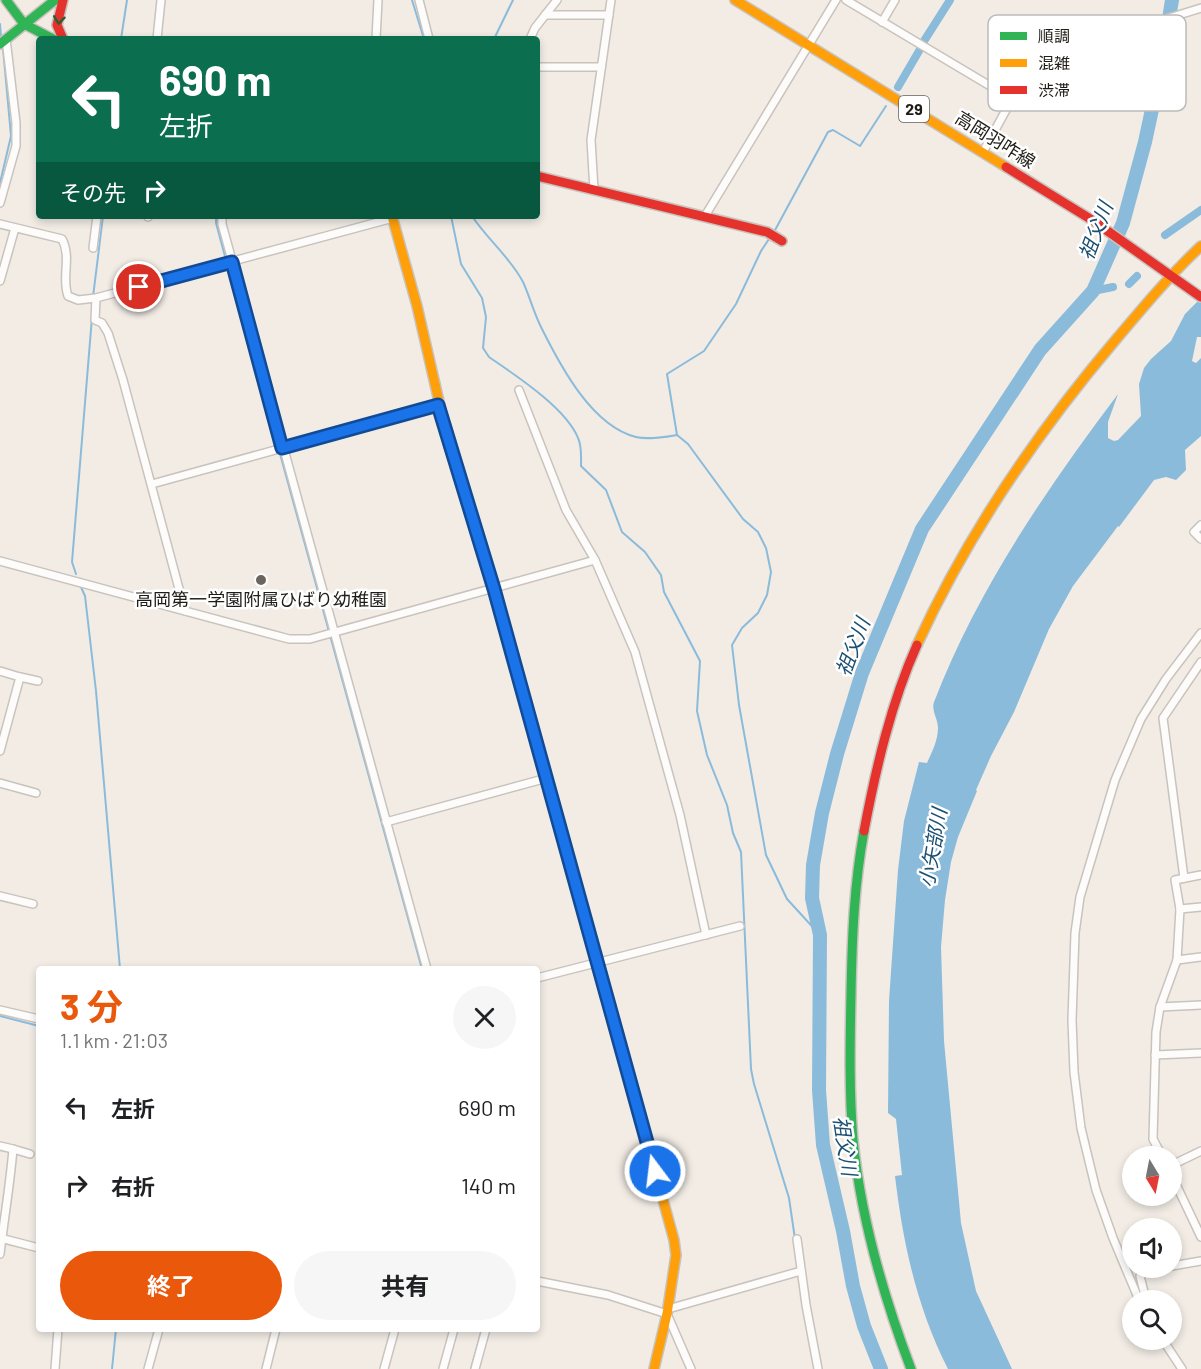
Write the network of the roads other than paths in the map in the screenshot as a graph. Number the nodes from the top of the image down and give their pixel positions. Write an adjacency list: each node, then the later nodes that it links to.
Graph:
1 (6, 0): 18 (main road)
2 (55, 0): 18 (main road)
3 (63, 0): 20 (main road, one-way to 20)
4 (161, 0): 21 (street)
5 (378, 0): 22 (street)
6 (418, 0): 23 (street)
7 (557, 0): 14 (street)
8 (611, 0): 15 (street)
9 (735, 0): 26 (main road, 高岡羽咋線 / 29)
10 (836, 0): 26 (street)
11 (846, 0): 17 (street)
12 (895, 0): 17 (street)
13 (1201, 8): 16 (street)
14 (545, 15): 15 (street); 24 (street)
15 (609, 15): 28 (street)
16 (1174, 15)
17 (882, 22): 29 (street)
18 (24, 24): 19 (main road); 25 (main road)
19 (47, 36)
20 (60, 36)
21 (157, 36)
22 (376, 36)
23 (428, 36)
24 (532, 36)
25 (3, 42): 34 (street)
26 (808, 45): 31 (main road, 高岡羽咋線 / 29); 35 (street)
27 (540, 67): 28 (street)
28 (601, 67): 33 (street)
29 (988, 85)
30 (1005, 111): 31 (street)
31 (983, 152): 46 (main road, 高岡羽咋線 / 29)
32 (540, 177): 33 (main road)
33 (594, 190): 35 (main road)
34 (0, 203)
35 (705, 216): 42 (main road)
36 (97, 219): 44 (street)
37 (222, 219): 45 (street)
38 (385, 219): 45 (street)
39 (393, 219): 51 (main road)
40 (0, 224): 41 (street)
41 (15, 228): 47 (street); 49 (street)
42 (775, 236)
43 (1201, 246): 46 (main road)
44 (93, 248)
45 (228, 262): 49 (street); 52 (street)
46 (1170, 275): 48 (main road, 高岡羽咋線 / 29); 124 (main road)
47 (0, 281)
48 (1201, 297)
49 (92, 299): 53 (street)
50 (519, 390): 56 (street)
51 (438, 405): 52 (street); 58 (main road)
52 (279, 449): 53 (street); 60 (street)
53 (152, 484): 59 (street)
54 (1201, 525): 55 (street)
55 (1201, 539)
56 (595, 560): 58 (street); 78 (street)
57 (0, 561): 59 (street)
58 (494, 589): 60 (street); 67 (main road)
59 (185, 611): 60 (street)
60 (330, 633): 70 (street)
61 (1201, 633): 106 (street)
62 (1201, 662): 72 (street)
63 (0, 671): 64 (street)
64 (20, 676): 65 (street); 66 (street)
65 (38, 681)
66 (0, 751)
67 (547, 778): 70 (street); 81 (main road)
68 (0, 783): 69 (street)
69 (36, 793)
70 (386, 822): 82 (street)
71 (1201, 875): 72 (street)
72 (1184, 878): 76 (street)
73 (0, 896): 74 (street)
74 (33, 904)
75 (1201, 907): 76 (street)
76 (1180, 909): 80 (street)
77 (740, 926): 78 (street)
78 (706, 935): 81 (street)
79 (1201, 957): 80 (street)
80 (1177, 960): 85 (street)
81 (597, 963): 83 (street); 107 (main road)
82 (426, 966)
83 (540, 977)
84 (1201, 1005): 85 (street)
85 (1160, 1007): 89 (street)
86 (0, 1010): 87 (street)
87 (36, 1018)
88 (1201, 1053): 89 (street)
89 (1155, 1055): 91 (street)
90 (0, 1146): 92 (street)
91 (1157, 1146)
92 (13, 1149): 94 (street); 98 (street)
93 (1201, 1151): 95 (street)
94 (30, 1154)
95 (1182, 1160)
96 (1182, 1197): 97 (street)
97 (1201, 1237)
98 (1, 1238): 100 (street); 101 (street)
99 (797, 1239): 104 (street)
100 (36, 1247)
101 (0, 1254)
102 (1201, 1261): 103 (street)
103 (1182, 1264)
104 (800, 1272): 107 (street); 123 (street)
105 (540, 1282): 107 (street)
106 (1135, 1290)
107 (667, 1311): 121 (main road); 122 (street)
108 (58, 1332): 115 (street)
109 (158, 1332): 116 (street)
110 (275, 1332): 117 (street)
111 (394, 1332): 118 (street)
112 (453, 1332): 119 (street)
113 (485, 1332): 120 (street)
114 (1170, 1350): 125 (street)
115 (55, 1369)
116 (148, 1369)
117 (266, 1369)
118 (384, 1369)
119 (443, 1369)
120 (475, 1369)
121 (654, 1369)
122 (691, 1369)
123 (818, 1369)
124 (911, 1369)
125 (1182, 1369)

